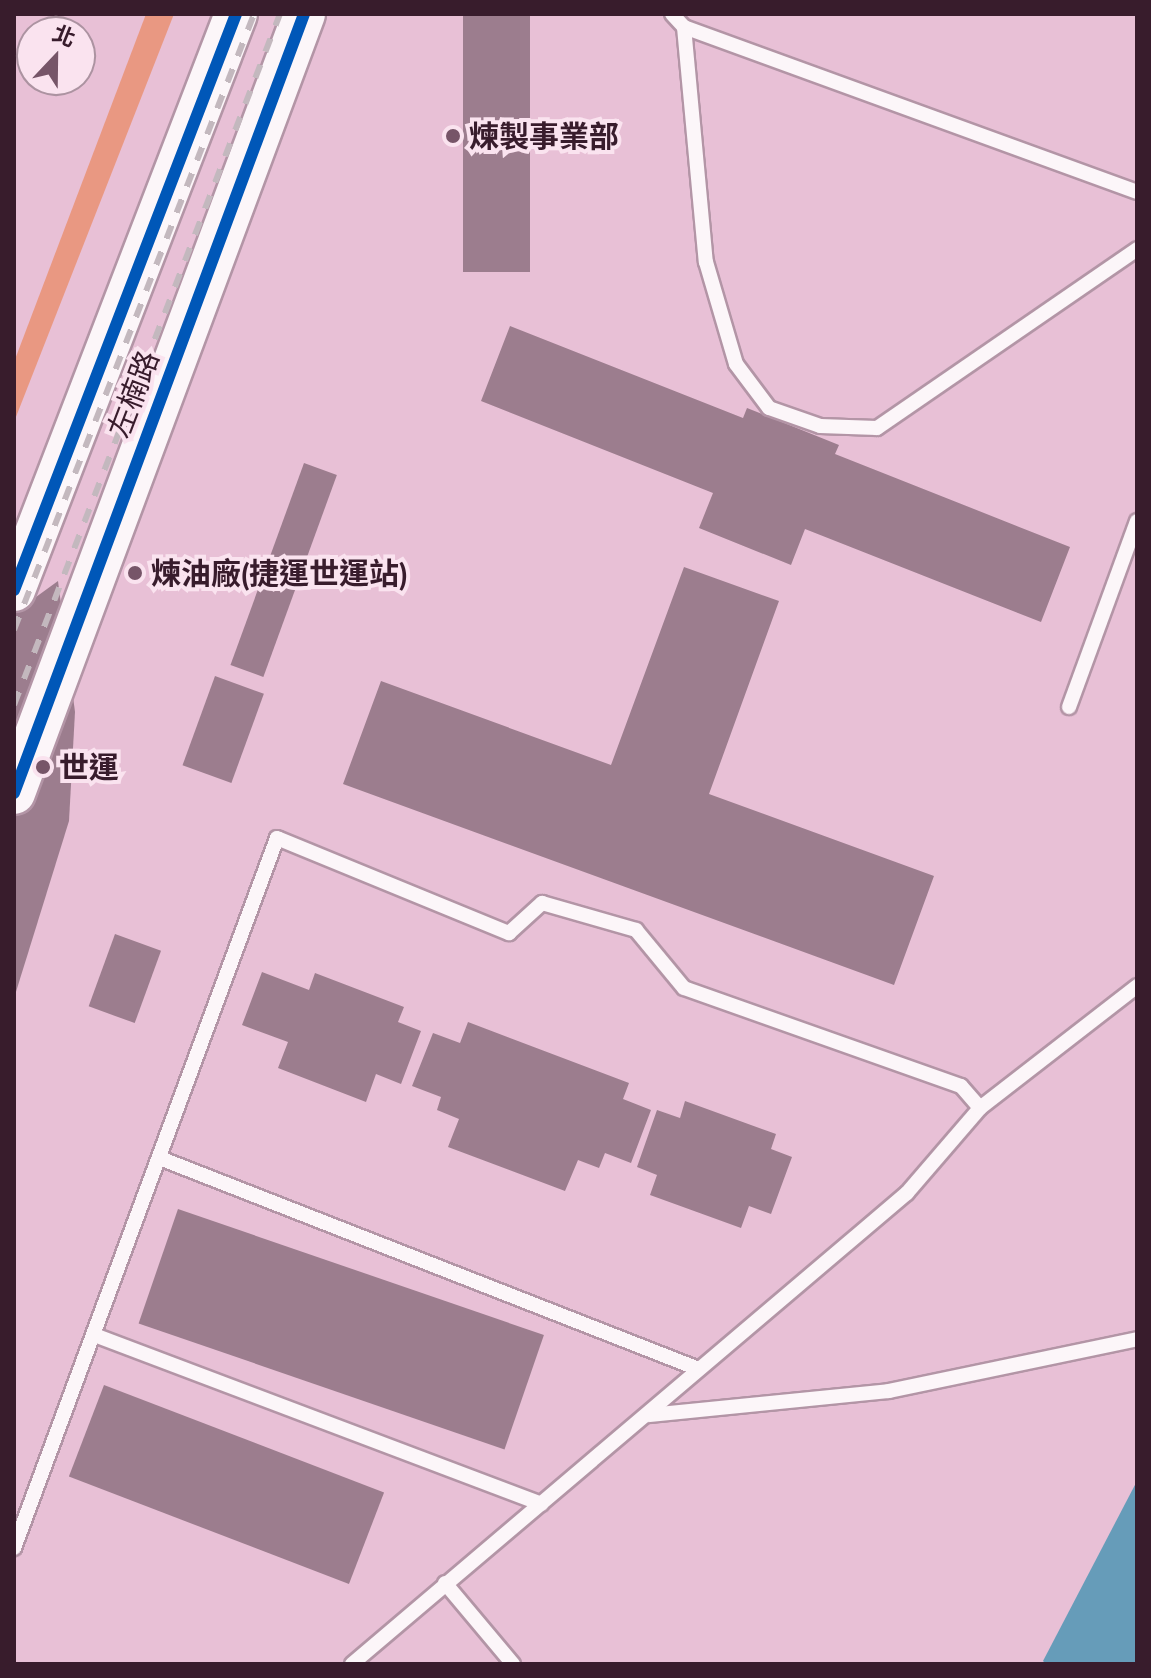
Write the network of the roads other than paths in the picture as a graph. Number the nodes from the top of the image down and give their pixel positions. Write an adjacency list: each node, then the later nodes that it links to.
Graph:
1 (236, 14): 8 (main road, 左楠路)
2 (304, 14): 10 (main road, 左楠路)
3 (672, 14): 4 (lane)
4 (684, 27): 5 (lane); 6 (lane)
5 (1137, 192)
6 (1137, 249)
7 (1137, 521): 9 (lane)
8 (14, 590)
9 (1069, 707)
10 (14, 793)
11 (1137, 986): 12 (lane)
12 (980, 1108): 13 (lane); 16 (lane)
13 (162, 1159): 14 (lane); 16 (lane)
14 (97, 1336): 18 (lane); 19 (lane)
15 (1137, 1339): 17 (lane)
16 (696, 1368): 17 (lane)
17 (649, 1415): 18 (lane)
18 (541, 1504): 20 (lane)
19 (14, 1548)
20 (445, 1583): 21 (lane); 22 (lane)
21 (352, 1664)
22 (513, 1664)

